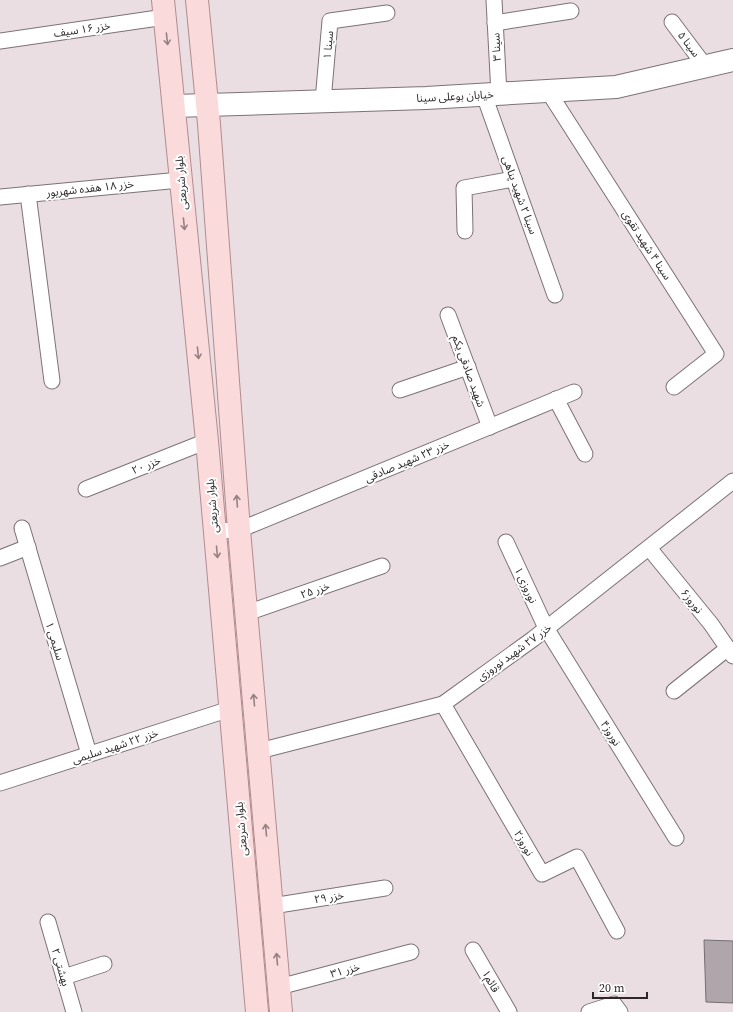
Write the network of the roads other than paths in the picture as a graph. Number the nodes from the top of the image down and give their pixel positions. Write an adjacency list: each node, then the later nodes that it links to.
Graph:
1 (197, 0): 14 (main road)
2 (494, 0): 7 (street, سینا ۳)
3 (164, 9): 8 (street, خزر ۱۶ سیف); 15 (main road, بلوار شریعتی, one-way to 15)
4 (571, 11): 7 (street)
5 (387, 13): 13 (street, سینا ۱)
6 (672, 22): 10 (street, سینا ۵)
7 (495, 23): 12 (street, سینا ۳)
8 (0, 41)
9 (732, 62): 10 (main road, خیابان بوعلی سینا)
10 (705, 66): 11 (main road, خیابان بوعلی سینا)
11 (548, 91): 12 (main road, خیابان بوعلی سینا); 25 (street, سینا ۴ شهید تقوی)
12 (491, 94): 13 (main road, خیابان بوعلی سینا); 16 (street, سینا ۲ شهید پناهی)
13 (323, 101): 14 (main road, خیابان بوعلی سینا)
14 (207, 105): 15 (main road, خیابان بوعلی سینا); 35 (main road, one-way to 14)
15 (174, 106): 17 (main road, بلوار شریعتی)
16 (514, 179): 20 (street); 21 (street, سینا ۲ شهید پناهی)
17 (180, 180): 18 (street, خزر ۱۸ هفده شهریور); 30 (main road, بلوار شریعتی, one-way to 30)
18 (28, 194): 19 (street, خزر ۱۸ هفده شهریور); 24 (street)
19 (0, 197)
20 (465, 231)
21 (556, 295)
22 (448, 315): 23 (street, شهید صادقی یکم)
23 (468, 367): 26 (street); 29 (street, شهید صادقی یکم)
24 (52, 381)
25 (674, 387)
26 (400, 390)
27 (574, 392): 28 (street, خزر ۲۳ شهید صادقی)
28 (556, 399): 29 (street, خزر ۲۳ شهید صادقی); 31 (street)
29 (490, 427): 35 (street, خزر ۲۳ شهید صادقی)
30 (207, 441): 33 (street, خزر ۲۰); 36 (main road, بلوار شریعتی)
31 (585, 454)
32 (733, 481): 39 (street, خزر ۲۷ شهید نوروزی)
33 (86, 489)
34 (22, 528): 38 (street, سلیمی ۱)
35 (239, 530): 36 (street, خزر ۲۳ شهید صادقی); 42 (main road)
36 (215, 531): 47 (main road, بلوار شریعتی, one-way to 47)
37 (506, 542): 43 (street, نوروزی ۱)
38 (28, 547): 40 (street); 49 (street, سلیمی ۱)
39 (649, 548): 43 (street, خزر ۲۷ شهید نوروزی); 44 (street, نوروز۶)
40 (0, 558)
41 (382, 566): 42 (street, خزر ۲۵)
42 (247, 613): 48 (main road, one-way to 42)
43 (546, 628): 46 (street, خزر ۲۷ شهید نوروزی); 51 (street, نوروز۴)
44 (730, 652): 45 (street)
45 (674, 691)
46 (443, 704): 48 (street, خزر ۲۷ شهید نوروزی); 55 (street, نوروز۲)
47 (230, 709): 49 (street, خزر ۲۲ شهید سلیمی); 62 (main road, بلوار شریعتی)
48 (259, 751): 53 (main road, one-way to 48)
49 (89, 754): 50 (street, خزر ۲۲ شهید سلیمی)
50 (0, 783)
51 (676, 838)
52 (385, 888): 53 (street, خزر ۲۹)
53 (272, 906): 60 (main road, one-way to 53)
54 (48, 922): 59 (street, بهشتی ۲)
55 (617, 931)
56 (473, 950): 64 (street, قائم۱)
57 (411, 952): 60 (street, خزر ۳۱)
58 (104, 964): 59 (street)
59 (64, 977): 61 (street, بهشتی ۲)
60 (279, 987): 63 (main road)
61 (74, 1012)
62 (257, 1012)
63 (282, 1012)
64 (509, 1012)
65 (589, 1012): 66 (street)
66 (620, 1012)

